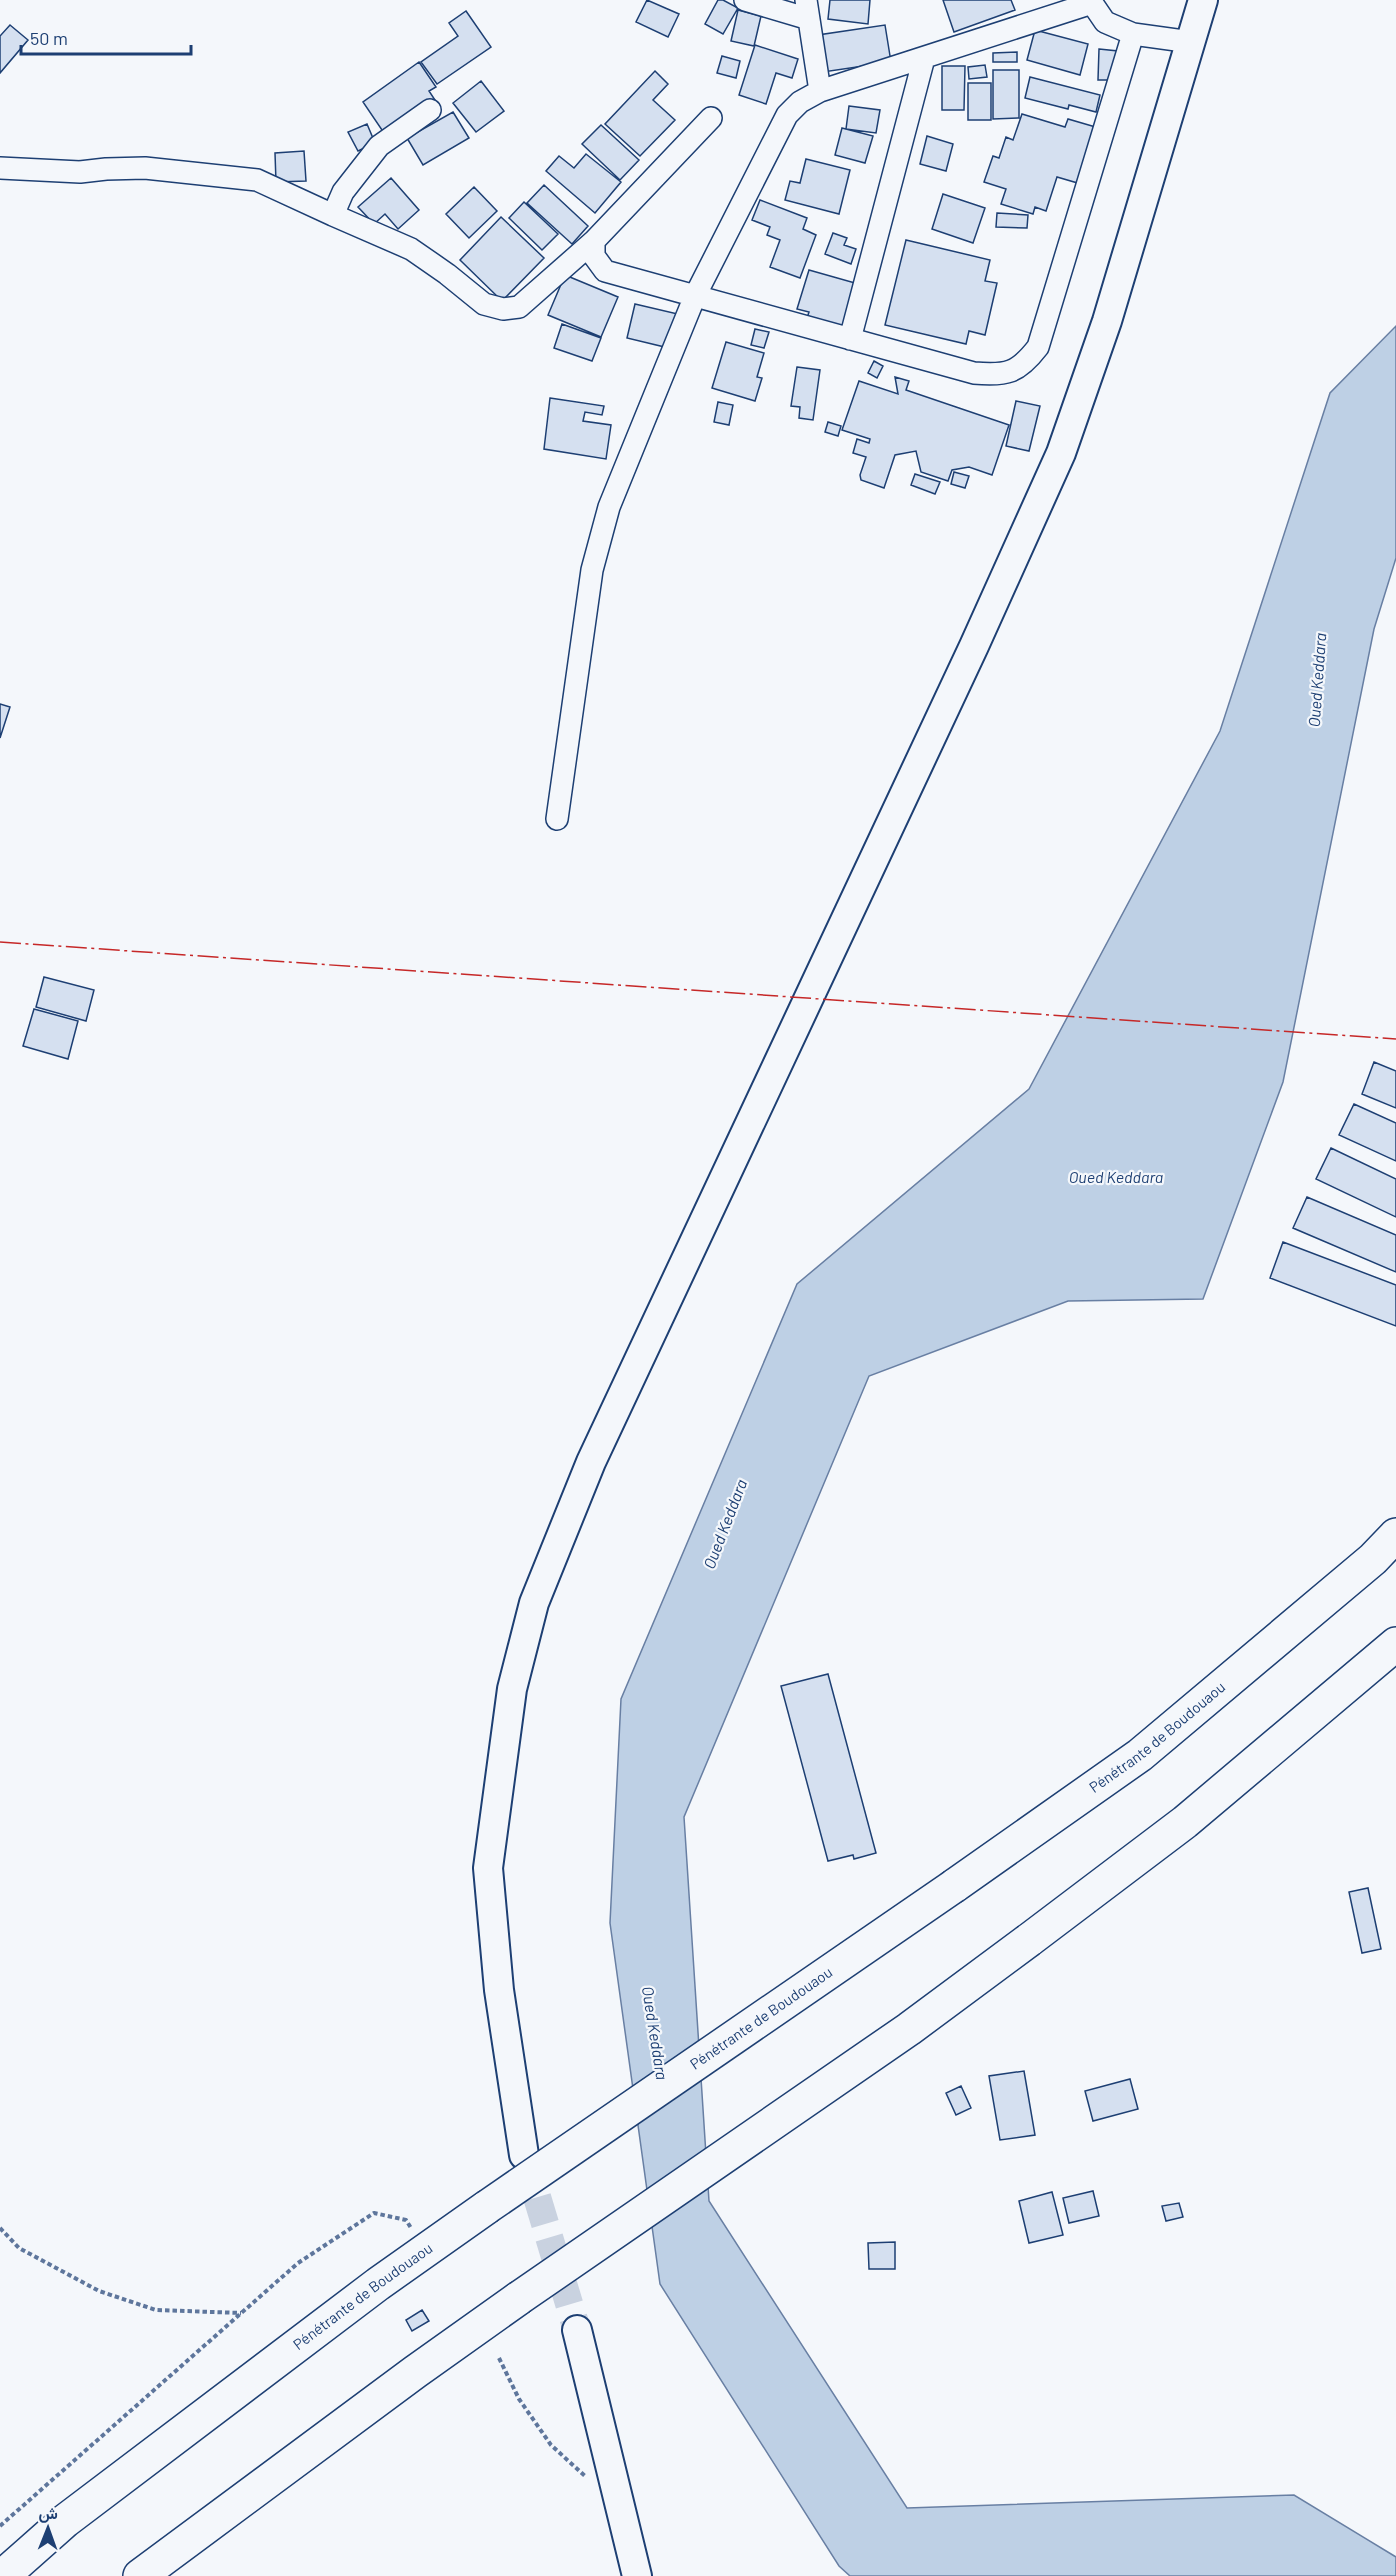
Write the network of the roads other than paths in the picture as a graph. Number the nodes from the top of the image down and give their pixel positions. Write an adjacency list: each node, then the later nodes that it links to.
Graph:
1 (745, 0): 4 (street)
2 (1203, 0): 6 (main road)
3 (1091, 1): 5 (street); 7 (street)
4 (808, 10): 8 (street)
5 (1133, 34): 6 (street); 15 (street)
6 (1191, 42): 19 (main road)
7 (924, 58): 8 (street); 15 (street)
8 (820, 92): 14 (street)
9 (430, 110): 12 (street)
10 (711, 118): 13 (street)
11 (0, 168): 12 (street)
12 (333, 215): 13 (street)
13 (594, 241): 14 (street)
14 (695, 296): 15 (street); 16 (street)
15 (850, 339)
16 (557, 819)
17 (1396, 1535): 21 (highway, Pénétrante de Boudouaou, bridge)
18 (1396, 1644): 22 (highway, bridge)
19 (524, 2154)
20 (577, 2330): 23 (main road)
21 (3, 2576)
22 (140, 2576)
23 (637, 2576)

